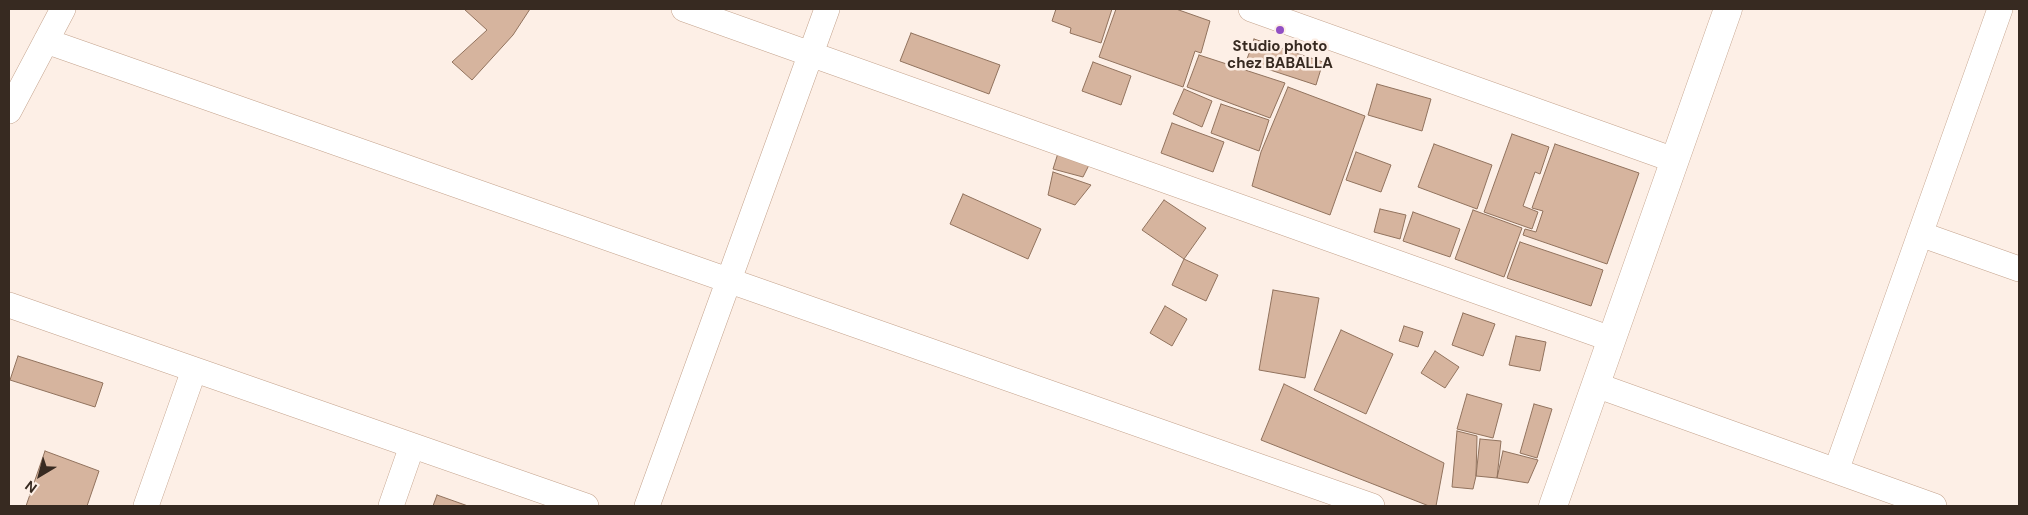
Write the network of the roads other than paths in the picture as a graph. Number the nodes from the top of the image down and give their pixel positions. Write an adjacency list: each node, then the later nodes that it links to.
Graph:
1 (63, 9): 9 (street)
2 (684, 9): 10 (street)
3 (827, 9): 10 (street)
4 (1251, 9): 12 (street)
5 (1728, 9): 12 (main road)
6 (2000, 9): 13 (street)
7 (2010, 9): 8 (street)
8 (2019, 12)
9 (46, 41): 11 (street); 15 (street)
10 (810, 54): 15 (street); 17 (street)
11 (9, 111)
12 (1674, 160): 17 (main road)
13 (1920, 234): 14 (street); 21 (street)
14 (2019, 269)
15 (729, 281): 25 (street); 26 (street)
16 (9, 305): 18 (street)
17 (1611, 339): 19 (main road)
18 (194, 370): 20 (street); 22 (street)
19 (1596, 385): 21 (street); 27 (main road)
20 (412, 446): 23 (street); 24 (street)
21 (1836, 471): 28 (street)
22 (146, 506)
23 (391, 506)
24 (586, 506)
25 (647, 506)
26 (1372, 506)
27 (1553, 506)
28 (1934, 506)

